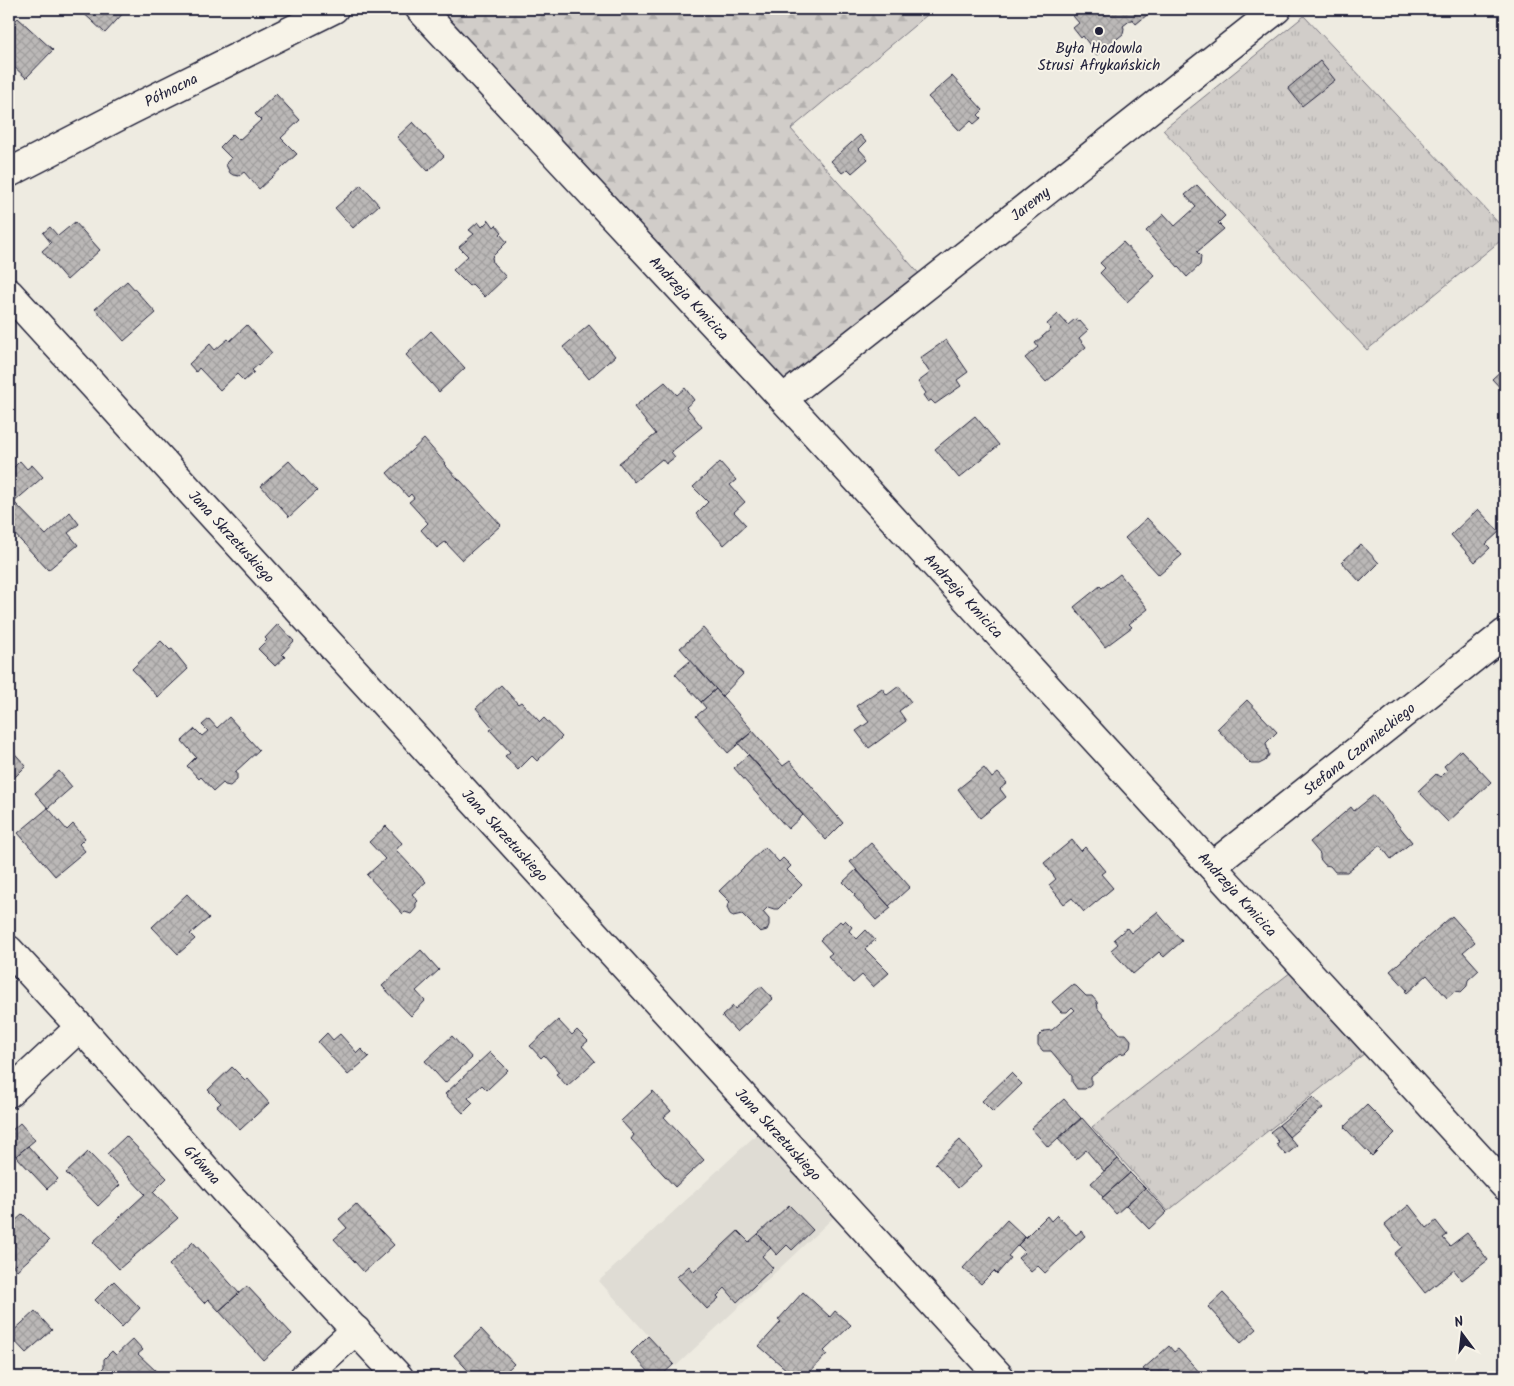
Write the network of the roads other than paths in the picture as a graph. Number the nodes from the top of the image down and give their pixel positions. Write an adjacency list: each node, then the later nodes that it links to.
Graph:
1 (334, 9): 4 (street, Północna)
2 (420, 9): 6 (street, Andrzeja Kmicica)
3 (1277, 9): 6 (street, Jaremy)
4 (9, 173)
5 (9, 294): 16 (street, Jana Skrzetuskiego)
6 (783, 399): 8 (street, Andrzeja Kmicica)
7 (1505, 633): 8 (street, Stefana Czarnieckiego)
8 (1212, 866): 12 (street, Andrzeja Kmicica)
9 (9, 950): 10 (street, Główna)
10 (80, 1027): 11 (street); 13 (street, Główna)
11 (9, 1093)
12 (1505, 1186)
13 (356, 1330): 14 (street); 15 (street, Główna)
14 (304, 1377)
15 (399, 1377)
16 (1000, 1377)

